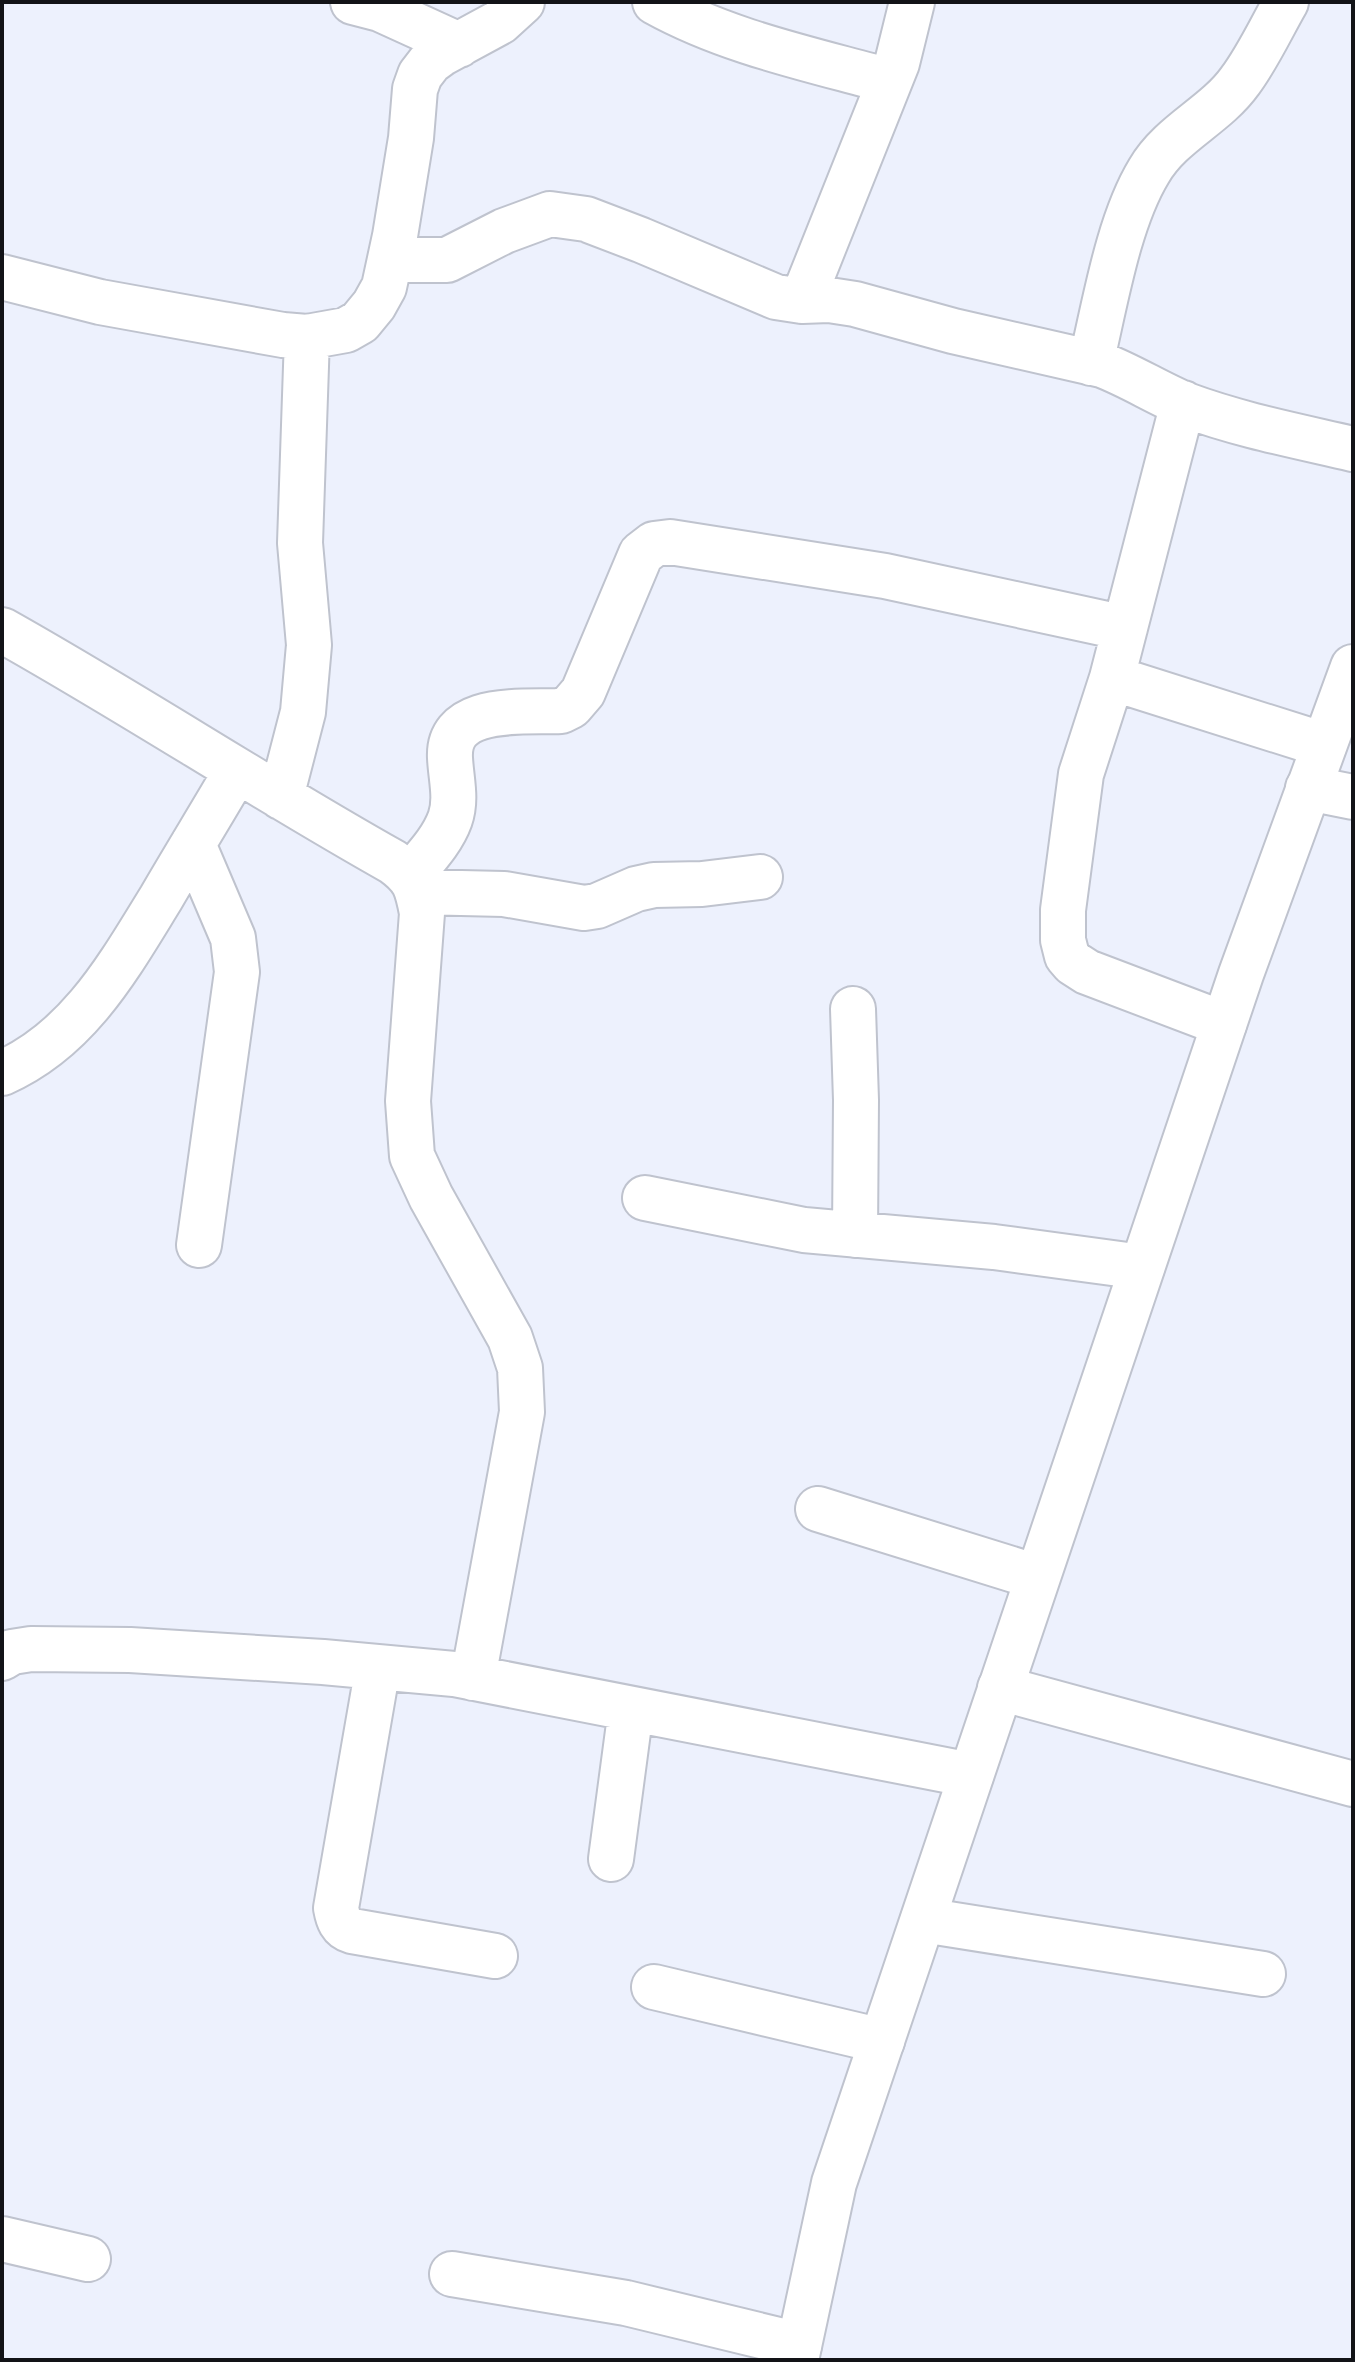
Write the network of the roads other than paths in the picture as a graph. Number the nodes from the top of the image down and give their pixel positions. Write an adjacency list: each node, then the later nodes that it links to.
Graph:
1 (353, 2): 6 (street)
2 (522, 2): 6 (street)
3 (655, 2): 7 (street)
4 (912, 2): 7 (street)
5 (1286, 2): 12 (street)
6 (459, 45): 8 (street)
7 (889, 81): 10 (street)
8 (390, 260): 10 (street); 11 (street)
9 (2, 277): 11 (street)
10 (802, 301): 12 (street)
11 (307, 337): 22 (street)
12 (1091, 363): 13 (street)
13 (1183, 403): 14 (street); 15 (street)
14 (1353, 449)
15 (1125, 628): 18 (street); 26 (street)
16 (2, 630): 20 (street)
17 (1353, 667): 19 (street)
18 (1112, 678): 19 (street); 28 (street)
19 (1324, 745): 21 (street)
20 (237, 770): 22 (street); 24 (street)
21 (1308, 788): 23 (street); 28 (street)
22 (281, 797): 26 (street)
23 (1353, 797)
24 (193, 844): 29 (street); 32 (street)
25 (760, 877): 26 (street)
26 (415, 884): 38 (street)
27 (853, 1009): 31 (street)
28 (1224, 1024): 33 (street)
29 (2, 1073)
30 (645, 1198): 31 (street)
31 (855, 1235): 33 (street)
32 (199, 1245)
33 (1142, 1267): 35 (street)
34 (818, 1509): 35 (street)
35 (1037, 1577): 39 (street)
36 (2, 1658): 37 (street)
37 (378, 1667): 38 (street); 45 (street)
38 (473, 1678): 40 (street)
39 (1000, 1688): 41 (street); 42 (street)
40 (631, 1709): 41 (street); 43 (street)
41 (971, 1775): 44 (street)
42 (1353, 1784)
43 (611, 1859)
44 (923, 1920): 46 (street); 48 (street)
45 (495, 1956)
46 (1263, 1974)
47 (654, 1987): 48 (street)
48 (882, 2041): 52 (street)
49 (2, 2239): 50 (street)
50 (88, 2259)
51 (452, 2274): 52 (street)
52 (797, 2353)

